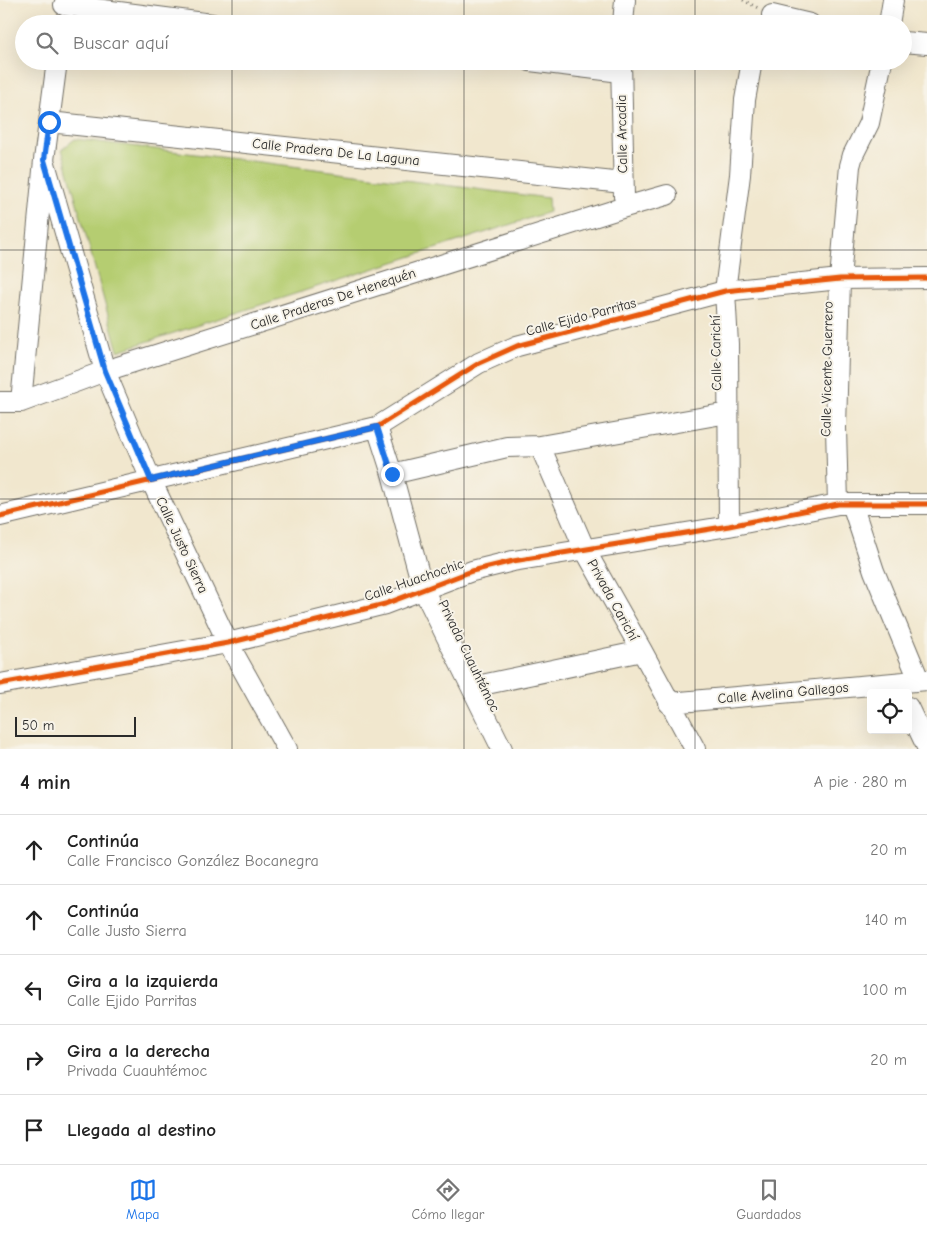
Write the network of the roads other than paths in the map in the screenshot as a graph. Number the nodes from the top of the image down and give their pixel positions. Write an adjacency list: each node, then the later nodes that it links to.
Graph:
1 (625, 0): 5 (street)
2 (893, 0): 6 (street)
3 (63, 10): 4 (street)
4 (116, 15)
5 (624, 15)
6 (890, 15)
7 (912, 43): 8 (street)
8 (927, 44)
9 (56, 70): 13 (street)
10 (621, 70): 15 (street, Calle Arcadia)
11 (750, 70): 20 (street, Calle Carichí)
12 (880, 70): 19 (street, Calle Vicente Guerrero)
13 (49, 122): 14 (street); 15 (street, Calle Pradera De La Laguna)
14 (44, 160): 21 (street, Calle Justo Sierra); 23 (street)
15 (623, 183): 17 (street, Calle Arcadia)
16 (667, 195): 17 (street, Calle Praderas De Henequén)
17 (624, 207): 21 (street, Calle Praderas De Henequén)
18 (927, 278): 19 (street, Calle Ejido Parritas)
19 (840, 279): 20 (street, Calle Ejido Parritas); 29 (street, Calle Vicente Guerrero)
20 (726, 291): 24 (street, Calle Carichí); 25 (street, Calle Ejido Parritas)
21 (105, 371): 23 (street, Calle Praderas De Henequén); 28 (street, Calle Justo Sierra)
22 (0, 402): 23 (street, Calle Praderas De Henequén)
23 (21, 402)
24 (728, 413): 26 (street); 32 (street, Calle Carichí)
25 (377, 427): 27 (street, Privada Cuauhtémoc); 28 (street, Calle Ejido Parritas)
26 (540, 446): 27 (street); 33 (street, Privada Carichí)
27 (392, 474): 34 (street, Privada Cuauhtémoc)
28 (151, 480): 31 (street, Calle Ejido Parritas); 35 (street, Calle Justo Sierra)
29 (845, 504): 30 (street, Calle Huachochic); 32 (street, Calle Huachochic); 37 (street, Calle Vicente Guerrero)
30 (927, 504)
31 (0, 516)
32 (729, 526): 33 (street, Calle Huachochic)
33 (585, 550): 34 (street, Calle Huachochic); 36 (street, Privada Carichí)
34 (422, 588): 35 (street, Calle Huachochic); 39 (street, Privada Cuauhtémoc)
35 (228, 643): 38 (street, Calle Huachochic); 44 (street, Calle Justo Sierra)
36 (642, 651): 39 (street); 41 (street, Privada Carichí)
37 (923, 680): 40 (street, Calle Avelina Gallegos)
38 (0, 684)
39 (472, 687): 45 (street, Privada Cuauhtémoc)
40 (899, 688): 41 (street, Calle Avelina Gallegos)
41 (669, 703): 46 (street, Privada Carichí)
42 (912, 716): 43 (street)
43 (927, 747)
44 (287, 749)
45 (502, 749)
46 (695, 749)

